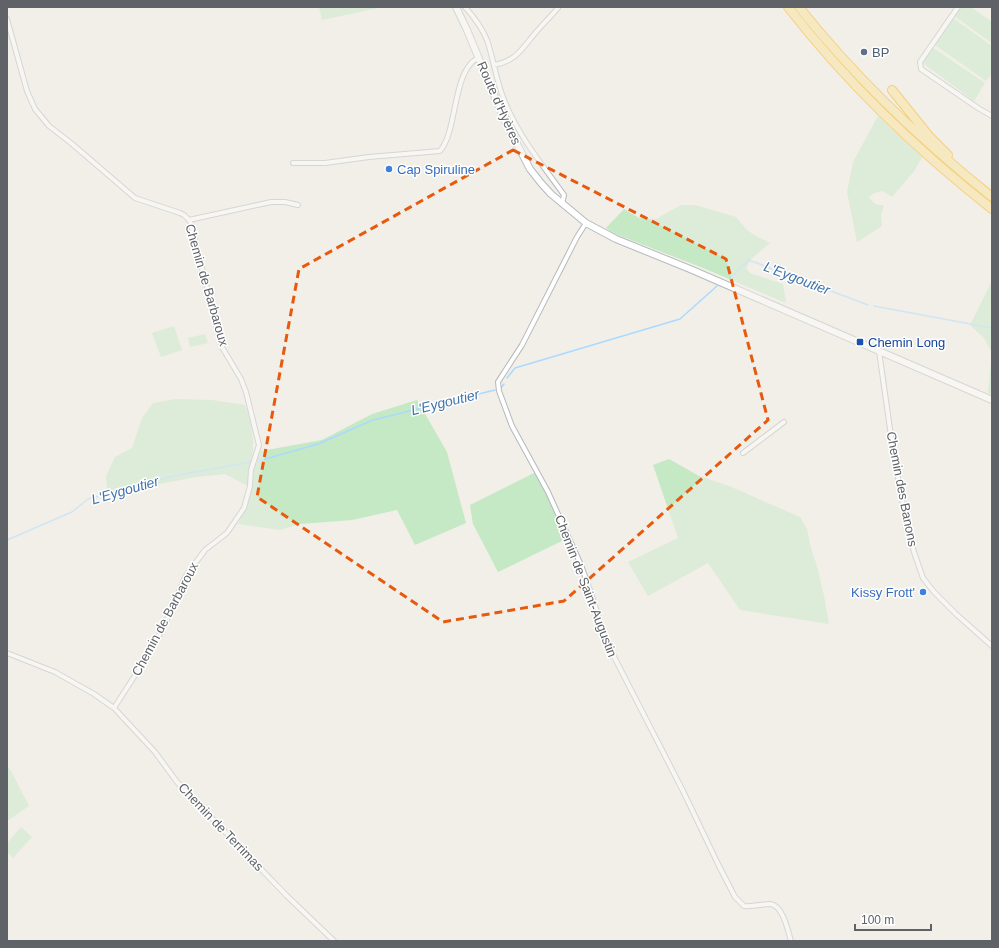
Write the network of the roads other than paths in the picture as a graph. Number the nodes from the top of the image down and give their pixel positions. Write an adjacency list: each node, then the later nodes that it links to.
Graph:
1 (456, 7): 8 (main road, Route d'Hyères)
2 (465, 7): 9 (street, Route d'Hyères)
3 (788, 7): 16 (highway)
4 (800, 7): 13 (highway)
5 (958, 7): 11 (street)
6 (558, 8): 9 (street)
7 (7, 19): 17 (street, Chemin de Barbaroux)
8 (478, 58): 12 (street); 14 (main road, Route d'Hyères)
9 (494, 65): 14 (street, Route d'Hyères)
10 (892, 90): 13 (highway)
11 (992, 116)
12 (293, 164)
13 (992, 197)
14 (562, 204): 18 (main road)
15 (298, 206): 17 (street)
16 (992, 209)
17 (189, 220): 25 (street, Chemin de Barbaroux)
18 (586, 223): 19 (main road); 27 (street, Chemin de Saint-Augustin)
19 (879, 351): 20 (main road); 23 (street, Chemin des Banons)
20 (992, 400)
21 (784, 422): 22 (street)
22 (743, 453)
23 (992, 646)
24 (7, 653): 25 (street, Chemin de Terrimas)
25 (114, 708): 26 (street, Chemin de Terrimas)
26 (334, 941)
27 (791, 941)

